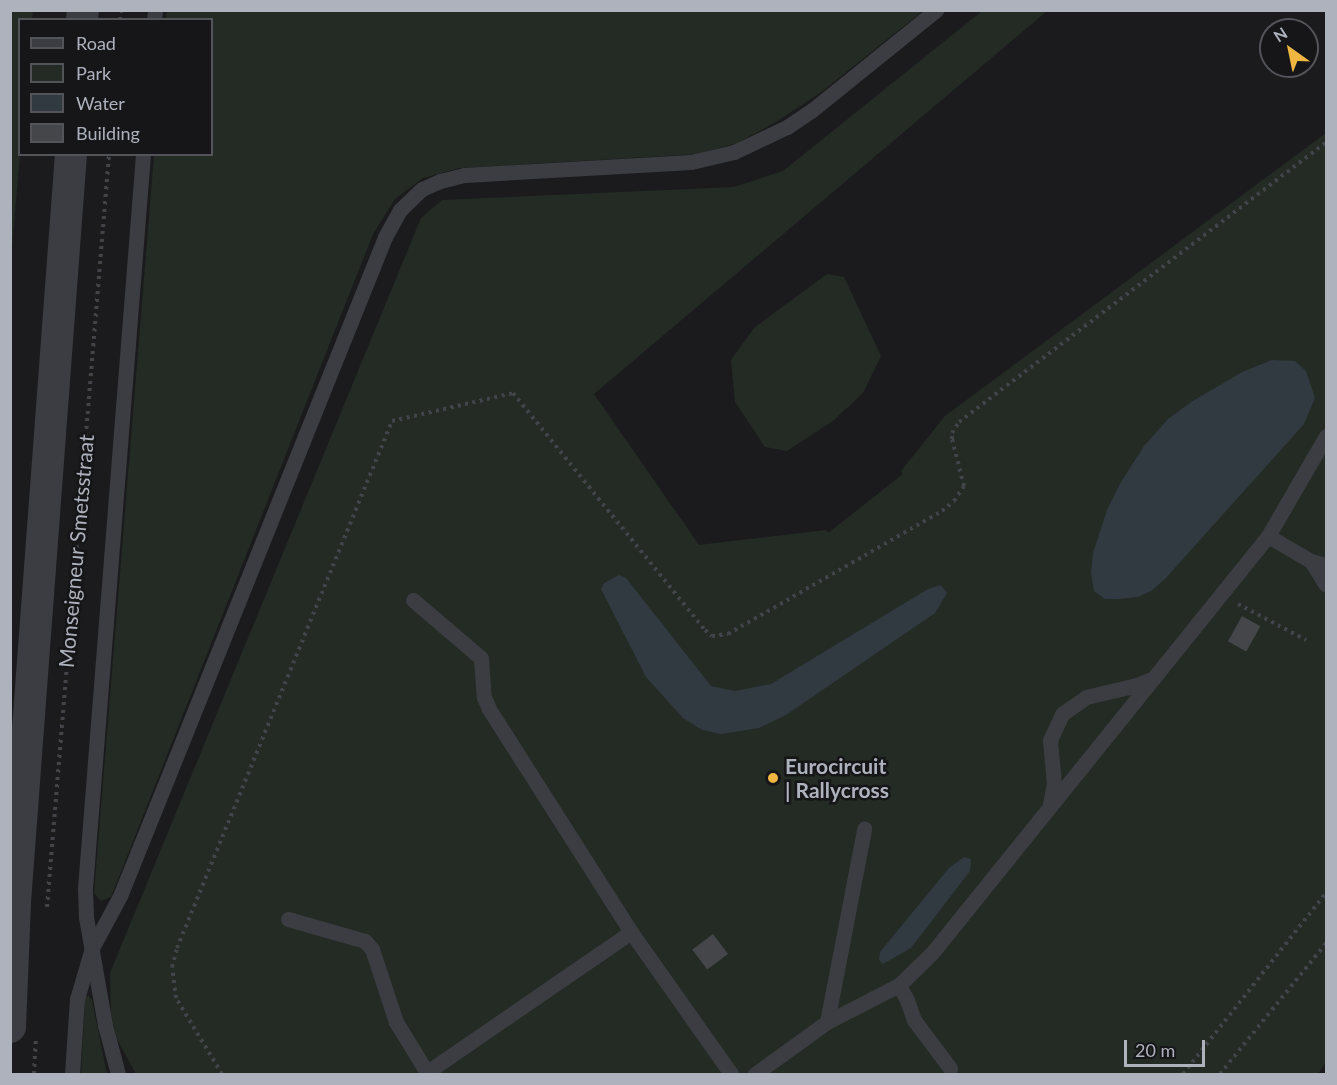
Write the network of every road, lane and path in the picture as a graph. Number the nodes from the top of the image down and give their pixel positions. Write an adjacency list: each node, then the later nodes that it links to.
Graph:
1 (936, 10): 22 (lane)
2 (1326, 142): 30 (path)
3 (71, 156): 25 (street, Monseigneur Smetsstraat)
4 (109, 156): 18 (path, Monseigneur Smetsstraat)
5 (143, 156): 22 (lane)
6 (1326, 436): 7 (lane)
7 (1268, 536): 8 (lane); 11 (lane)
8 (1311, 561): 9 (lane); 10 (lane)
9 (1326, 565)
10 (1326, 585)
11 (1221, 595): 13 (path); 14 (lane)
12 (413, 600): 20 (lane)
13 (1306, 640)
14 (1159, 674): 15 (lane); 15 (lane)
15 (1048, 810): 23 (lane)
16 (864, 829): 24 (lane)
17 (1326, 893): 33 (path)
18 (46, 915)
19 (288, 920): 27 (lane)
20 (631, 932): 27 (lane); 31 (lane)
21 (1326, 943): 34 (path)
22 (92, 948): 28 (lane); 29 (lane)
23 (898, 986): 24 (lane); 26 (lane)
24 (827, 1022): 32 (lane)
25 (10, 1027)
26 (950, 1068)
27 (428, 1073)
28 (72, 1074)
29 (118, 1074)
30 (222, 1074)
31 (731, 1074)
32 (755, 1074)
33 (1182, 1074)
34 (1220, 1074)

